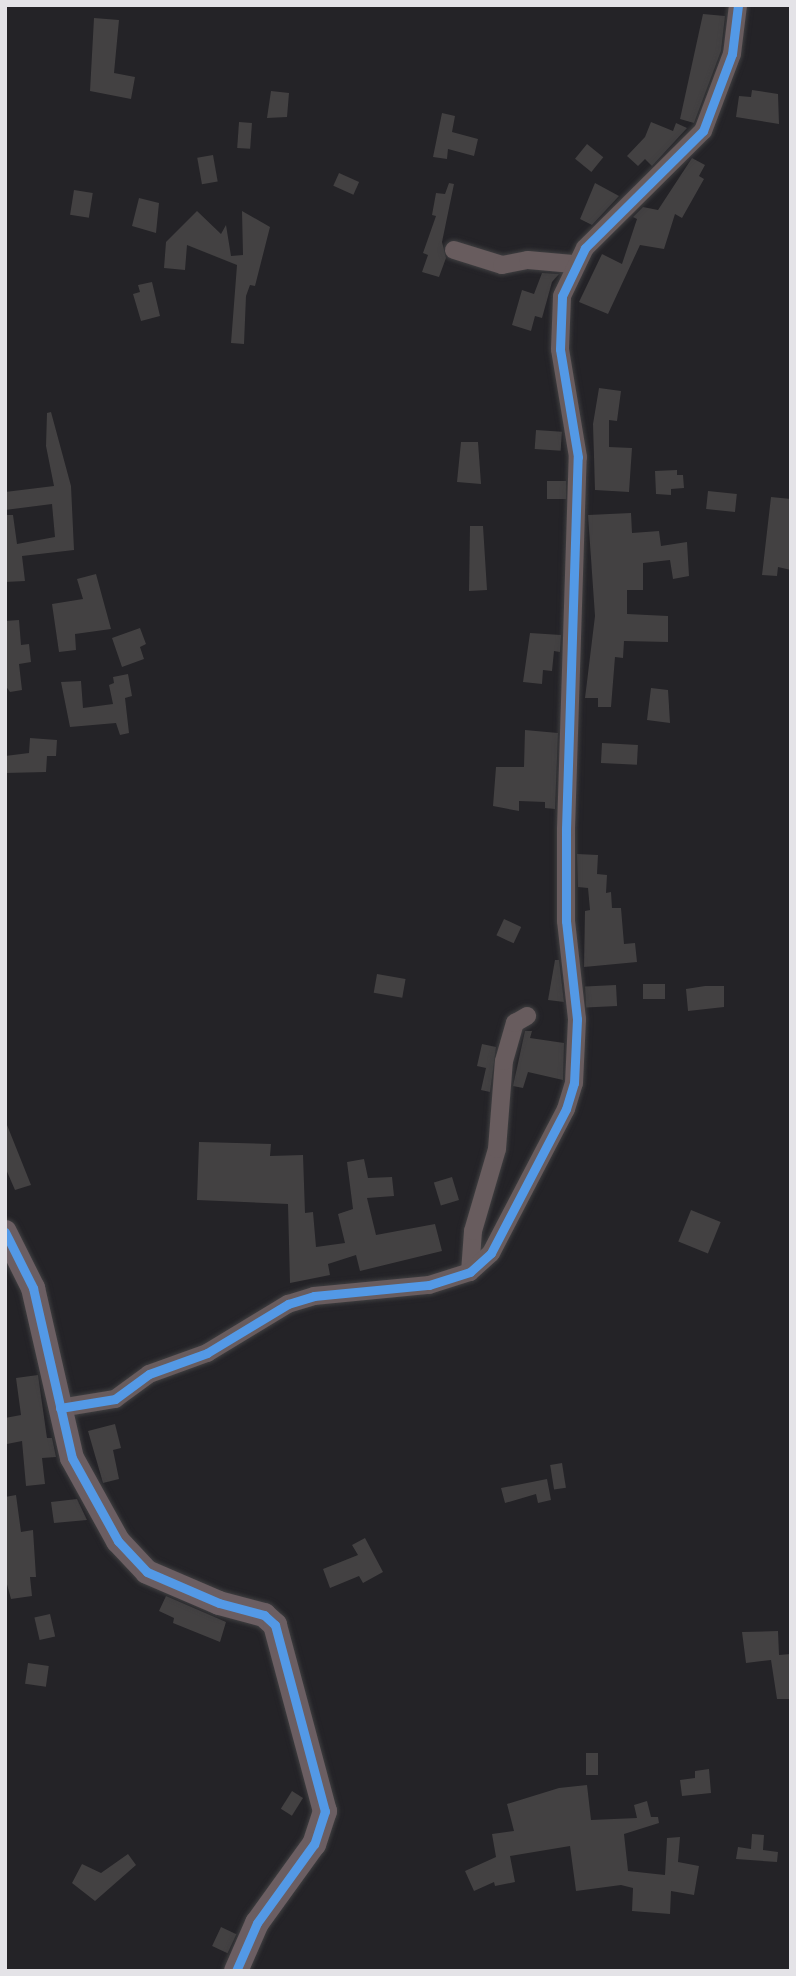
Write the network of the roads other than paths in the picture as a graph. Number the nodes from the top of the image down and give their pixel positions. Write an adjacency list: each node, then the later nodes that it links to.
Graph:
1 (738, 5): 3 (street)
2 (454, 250): 3 (street)
3 (573, 264): 7 (street)
4 (527, 1016): 7 (street)
5 (5, 1232): 6 (street)
6 (11, 1256): 8 (street)
7 (470, 1272): 8 (street)
8 (60, 1408): 9 (street)
9 (236, 1971)

